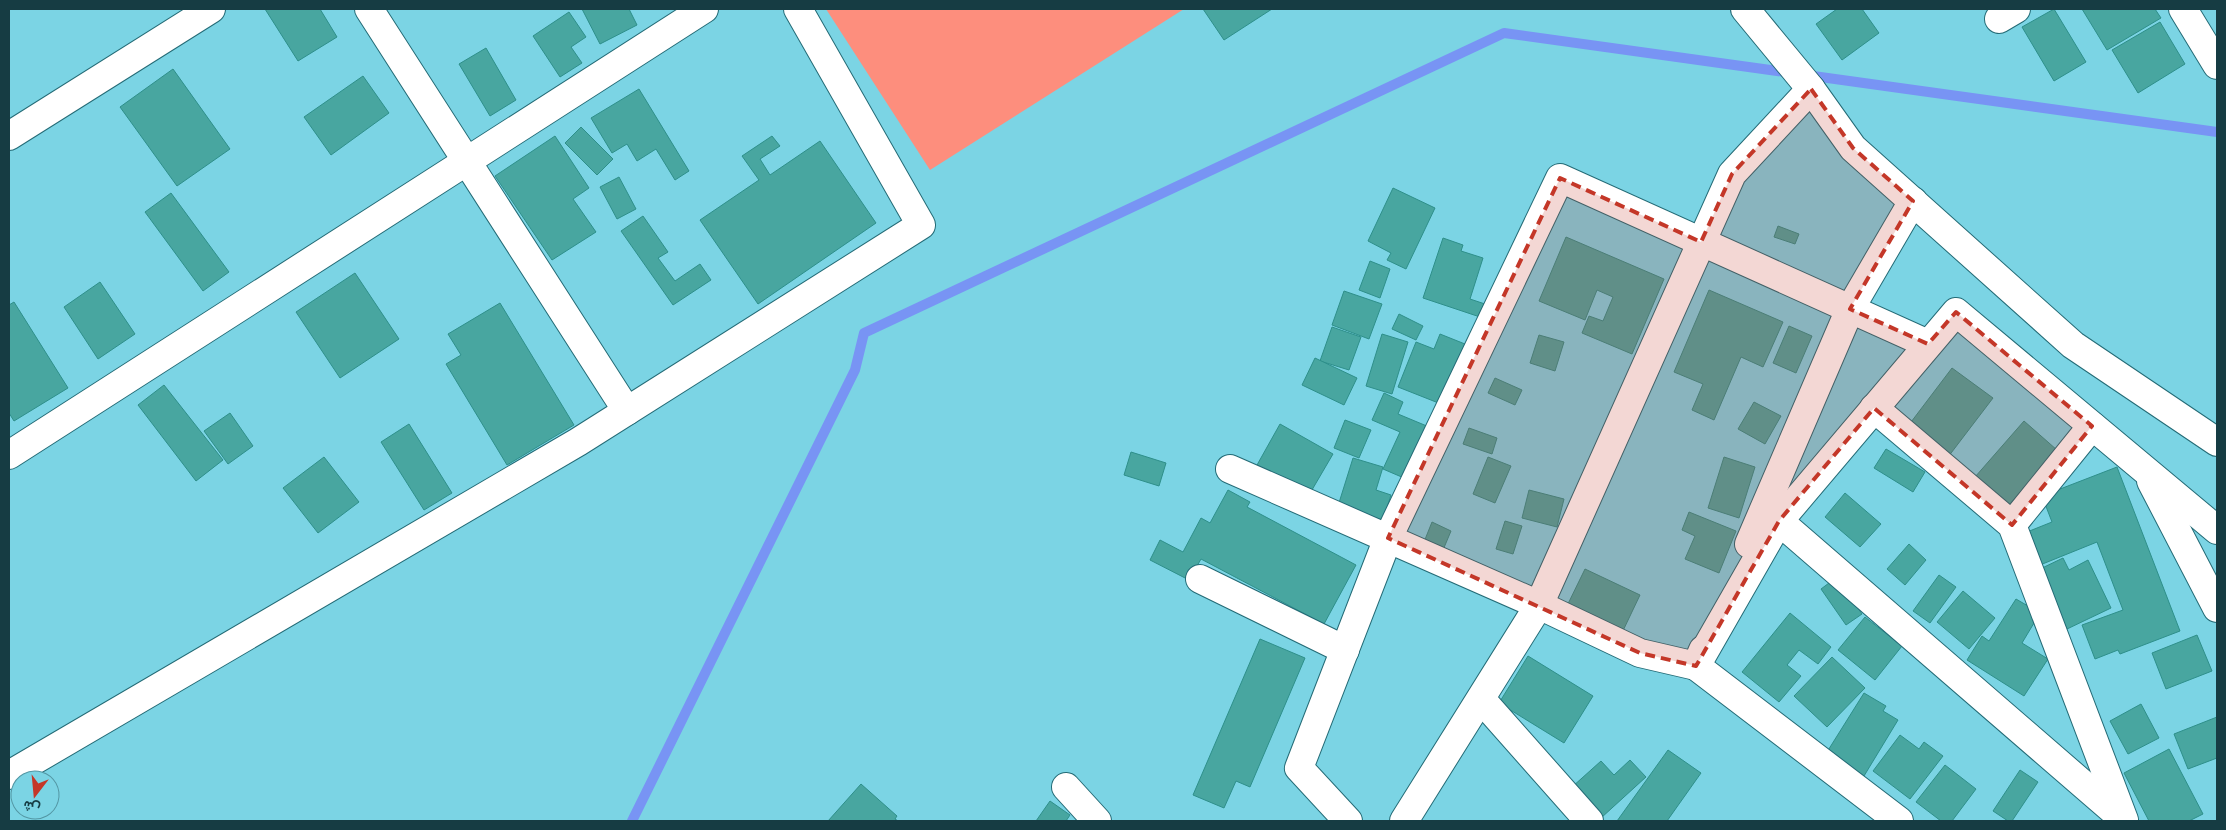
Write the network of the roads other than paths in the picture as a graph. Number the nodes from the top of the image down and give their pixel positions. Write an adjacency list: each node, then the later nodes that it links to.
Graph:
1 (211, 9): 9 (street)
2 (369, 9): 10 (street)
3 (704, 9): 10 (street)
4 (798, 9): 16 (street)
5 (1745, 9): 8 (street)
6 (2183, 9): 7 (street)
7 (2217, 65)
8 (1811, 89): 11 (street); 12 (street)
9 (9, 136)
10 (467, 161): 16 (street); 19 (street)
11 (1913, 201): 13 (street); 18 (street)
12 (1701, 242): 13 (street); 25 (street); 27 (street)
13 (1850, 309): 14 (street); 30 (street)
14 (1928, 344): 15 (street); 17 (street)
15 (1874, 408): 22 (street); 23 (street)
16 (627, 411): 32 (street)
17 (2092, 426): 21 (street); 23 (street)
18 (2217, 442)
19 (9, 455)
20 (1230, 469): 25 (street)
21 (2145, 470): 24 (street); 28 (street)
22 (1779, 521): 30 (street); 39 (street)
23 (2012, 525): 39 (street)
24 (2217, 530)
25 (1388, 538): 27 (street); 29 (street)
26 (1200, 580): 29 (street)
27 (1539, 605): 30 (street); 31 (street)
28 (2217, 608)
29 (1345, 650): 35 (street)
30 (1696, 666): 38 (street)
31 (1481, 699): 36 (street); 37 (street)
32 (9, 775)
33 (1066, 787): 34 (street)
34 (1097, 821)
35 (1348, 821)
36 (1404, 821)
37 (1589, 821)
38 (1899, 821)
39 (2125, 821)

